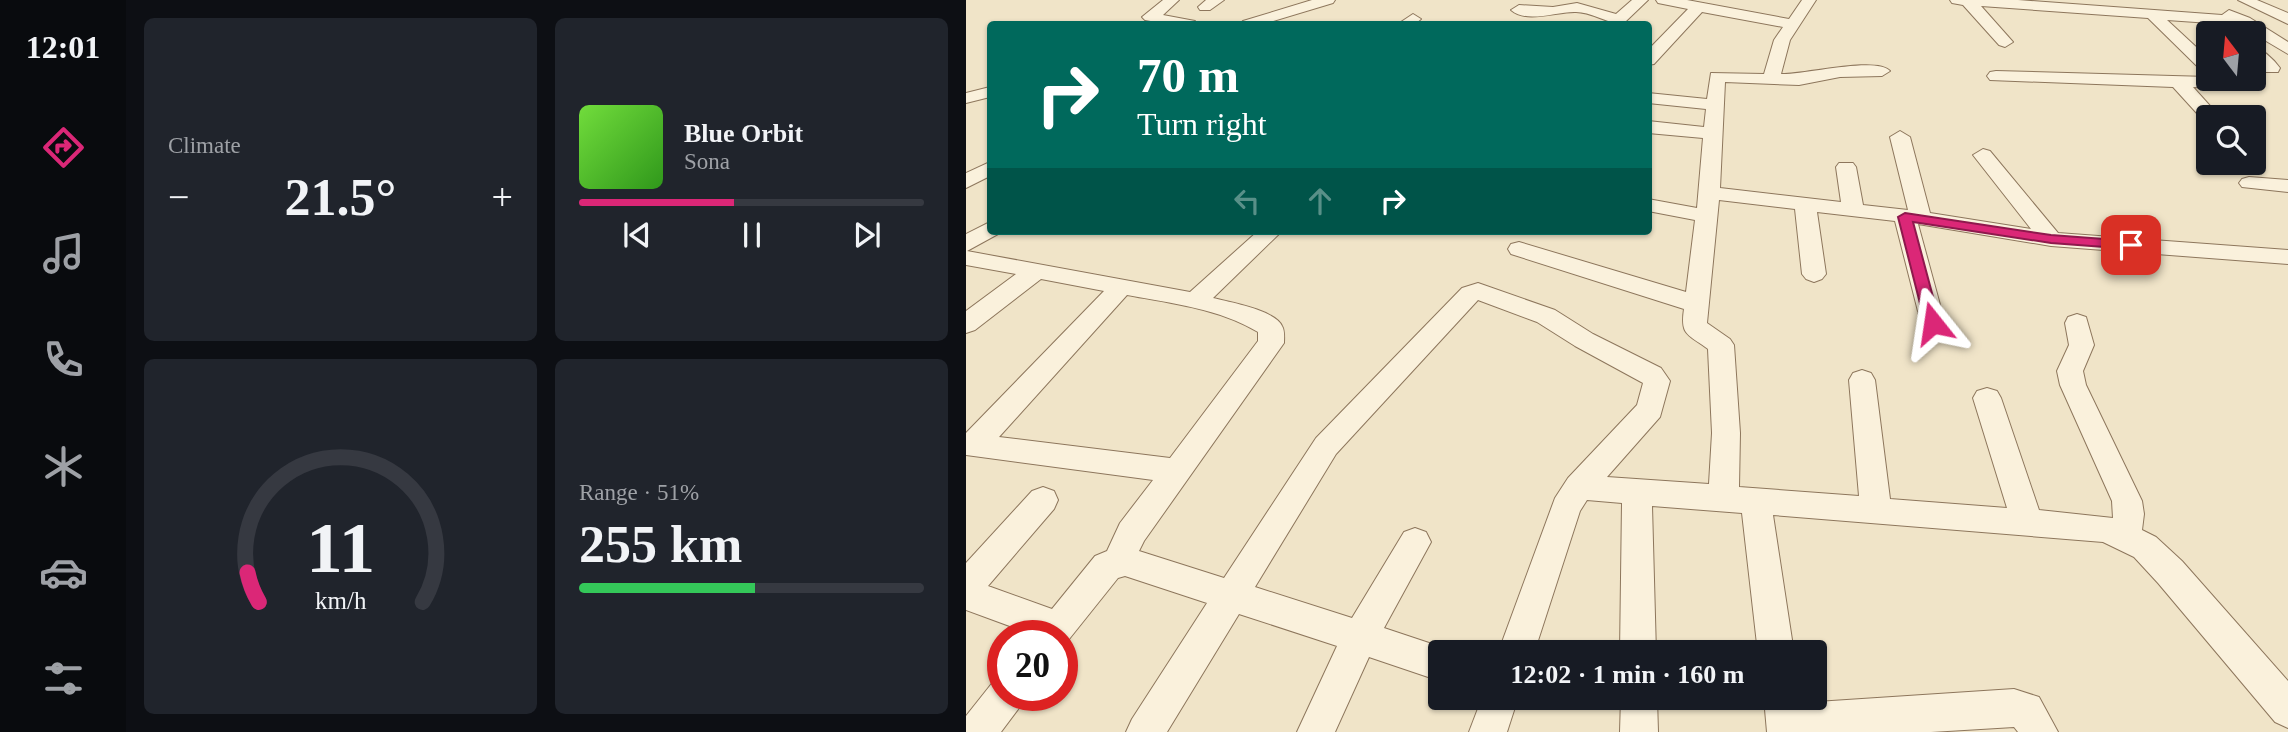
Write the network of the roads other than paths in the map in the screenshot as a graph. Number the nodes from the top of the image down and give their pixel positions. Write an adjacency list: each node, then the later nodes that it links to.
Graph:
1 (1171, 0): 19 (street)
2 (1328, 0): 16 (street)
3 (1505, 0): 14 (street)
4 (1641, 0): 14 (street)
5 (1663, 0): 13 (street)
6 (1810, 0): 25 (street)
7 (1956, 0): 10 (street)
8 (2194, 0): 24 (street)
9 (2245, 0): 18 (street)
10 (1968, 1): 11 (street); 27 (street)
11 (2013, 2): 12 (street)
12 (2085, 4): 15 (street)
13 (1698, 7): 25 (street); 29 (street)
14 (1519, 10): 22 (street)
15 (2151, 13): 17 (street); 30 (street)
16 (1276, 16): 20 (street); 21 (street)
17 (2219, 19): 23 (street)
18 (2288, 19)
19 (1172, 21)
20 (1258, 21)
21 (1285, 21)
22 (1508, 21)
23 (2224, 21)
24 (2230, 21)
25 (1791, 24): 35 (street)
26 (2266, 39): 28 (street)
27 (2005, 42)
28 (2288, 49)
29 (1652, 56)
30 (2196, 56)
31 (2266, 63): 32 (street)
32 (2272, 68)
33 (1882, 71): 35 (street)
34 (1996, 76): 36 (street)
35 (1771, 79): 41 (street)
36 (2178, 82): 37 (street); 42 (street)
37 (2196, 82)
38 (987, 93): 39 (street)
39 (966, 98)
40 (1652, 98): 41 (street)
41 (1715, 105): 44 (street)
42 (2200, 105)
43 (1652, 127): 44 (street)
44 (1711, 133): 52 (street)
45 (1900, 136): 56 (street)
46 (1983, 155): 59 (street)
47 (1846, 167): 55 (street)
48 (987, 170): 49 (street)
49 (966, 182)
50 (2249, 183): 51 (street)
51 (2288, 186)
52 (1708, 204): 53 (street); 54 (street); 68 (street)
53 (1805, 204): 55 (street); 65 (street)
54 (1652, 205)
55 (1853, 210): 56 (street)
56 (1913, 218): 59 (street); 69 (street)
57 (987, 231): 60 (street)
58 (1267, 235): 67 (street)
59 (2051, 239): 62 (street)
60 (966, 244)
61 (1519, 249): 68 (street)
62 (2288, 257)
63 (966, 258): 64 (street)
64 (1037, 270): 66 (street); 71 (street)
65 (1814, 274)
66 (1123, 285): 67 (street); 74 (street)
67 (1196, 300): 75 (street)
68 (1696, 304): 78 (street)
69 (1933, 323)
70 (2077, 323): 83 (street)
71 (966, 324)
72 (1862, 380): 81 (street)
73 (1987, 398): 82 (street)
74 (970, 444): 75 (street)
75 (1177, 471): 85 (street)
76 (1579, 487): 77 (street); 88 (street); 92 (street)
77 (1637, 491): 78 (street); 93 (street)
78 (1723, 499): 80 (street)
79 (1042, 500): 86 (street)
80 (1756, 501): 81 (street); 94 (street)
81 (1876, 510): 82 (street)
82 (2027, 523): 83 (street)
83 (2125, 536): 96 (street)
84 (1415, 542): 91 (street)
85 (1119, 561): 88 (street); 90 (street)
86 (966, 587)
87 (966, 594): 89 (street)
88 (1231, 596): 91 (street); 102 (street)
89 (1029, 620)
90 (1065, 620)
91 (1360, 637): 95 (street); 103 (street)
92 (1520, 640)
93 (1639, 640)
94 (1774, 640)
95 (1428, 659)
96 (2288, 709)
97 (1496, 710): 104 (street)
98 (1639, 710): 105 (street)
99 (993, 711): 101 (street)
100 (1785, 718): 106 (street)
101 (977, 732)
102 (1145, 732)
103 (1316, 732)
104 (1488, 732)
105 (1639, 732)
106 (2039, 732)

